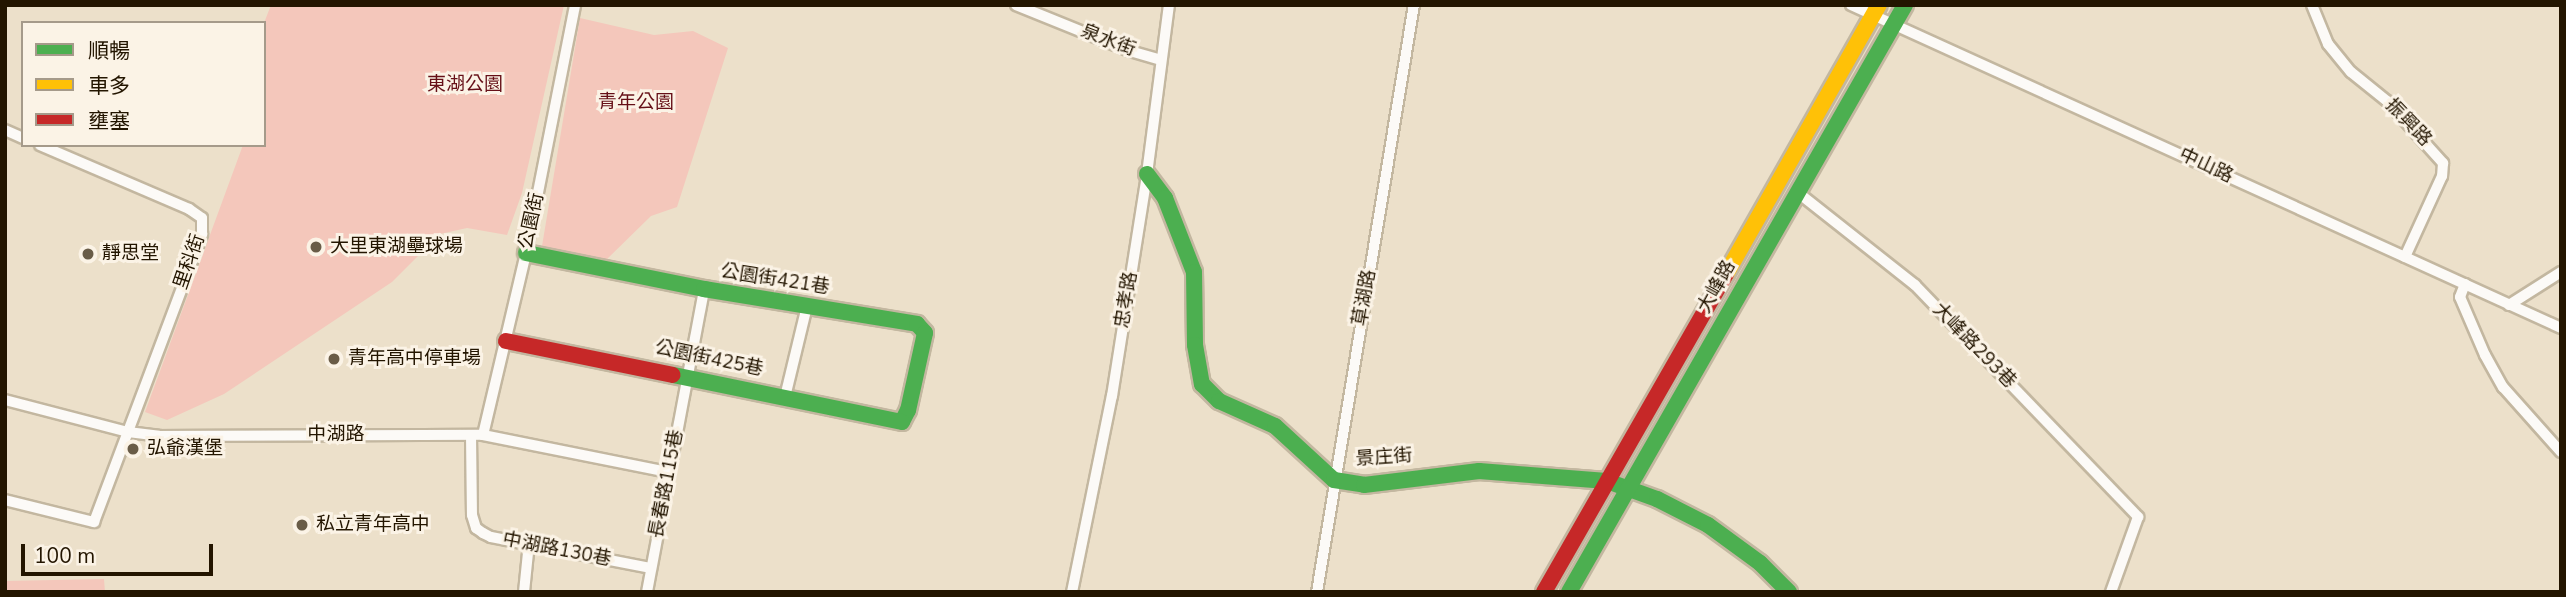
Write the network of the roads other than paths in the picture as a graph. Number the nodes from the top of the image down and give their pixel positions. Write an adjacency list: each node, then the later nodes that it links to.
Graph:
1 (575, 5): 16 (street, 公園街)
2 (1016, 5): 10 (street, 泉水街)
3 (1169, 5): 10 (street, 忠孝路)
4 (1414, 5): 34 (street, 草湖路)
5 (1851, 5): 8 (street, 中山路)
6 (1905, 5): 9 (street, 大峰路)
7 (2312, 5): 17 (street, 振興路)
8 (1877, 10): 9 (street, 中山路); 35 (street, 大峰路)
9 (1895, 24): 15 (street, 大峰路); 17 (street, 中山路)
10 (1161, 60): 14 (street, 忠孝路)
11 (5, 130): 12 (street)
12 (21, 137)
13 (45, 147): 29 (street, 里科街)
14 (1147, 174): 34 (street, 景庄街); 42 (street, 忠孝路)
15 (1796, 191): 36 (street, 大峰路); 47 (street, 大峰路293巷)
16 (526, 253): 20 (street, 公園街421巷); 24 (street, 公園街)
17 (2406, 257): 19 (street, 中山路)
18 (2561, 272): 21 (street)
19 (2465, 284): 21 (street, 中山路); 32 (street)
20 (704, 289): 22 (street, 公園街421巷); 25 (street, 長春路115巷)
21 (2509, 305): 23 (street, 中山路)
22 (807, 306): 26 (street); 28 (street, 公園街421巷)
23 (2561, 328)
24 (506, 341): 25 (street, 公園街425巷); 31 (street, 公園街)
25 (689, 376): 26 (street, 公園街425巷); 33 (street, 長春路115巷)
26 (785, 397): 28 (street, 公園街425巷)
27 (5, 400): 29 (street, 中湖路)
28 (902, 422)
29 (128, 432): 30 (street, 中湖路); 37 (street)
30 (471, 435): 31 (street, 中湖路); 38 (street, 中湖路130巷)
31 (483, 435): 33 (street, 中湖路)
32 (2561, 452)
33 (668, 472): 39 (street, 長春路115巷)
34 (1334, 480): 35 (street, 景庄街); 43 (street, 草湖路)
35 (1607, 481): 36 (street, 景庄街); 44 (street, 大峰路)
36 (1627, 489): 45 (street, 大峰路); 46 (street, 景庄街)
37 (5, 500)
38 (530, 543): 39 (street, 中湖路130巷); 40 (street)
39 (650, 568): 41 (street, 長春路115巷)
40 (524, 592)
41 (647, 592)
42 (1072, 592)
43 (1317, 592)
44 (1544, 592)
45 (1569, 592)
46 (1789, 592)
47 (2110, 592)

